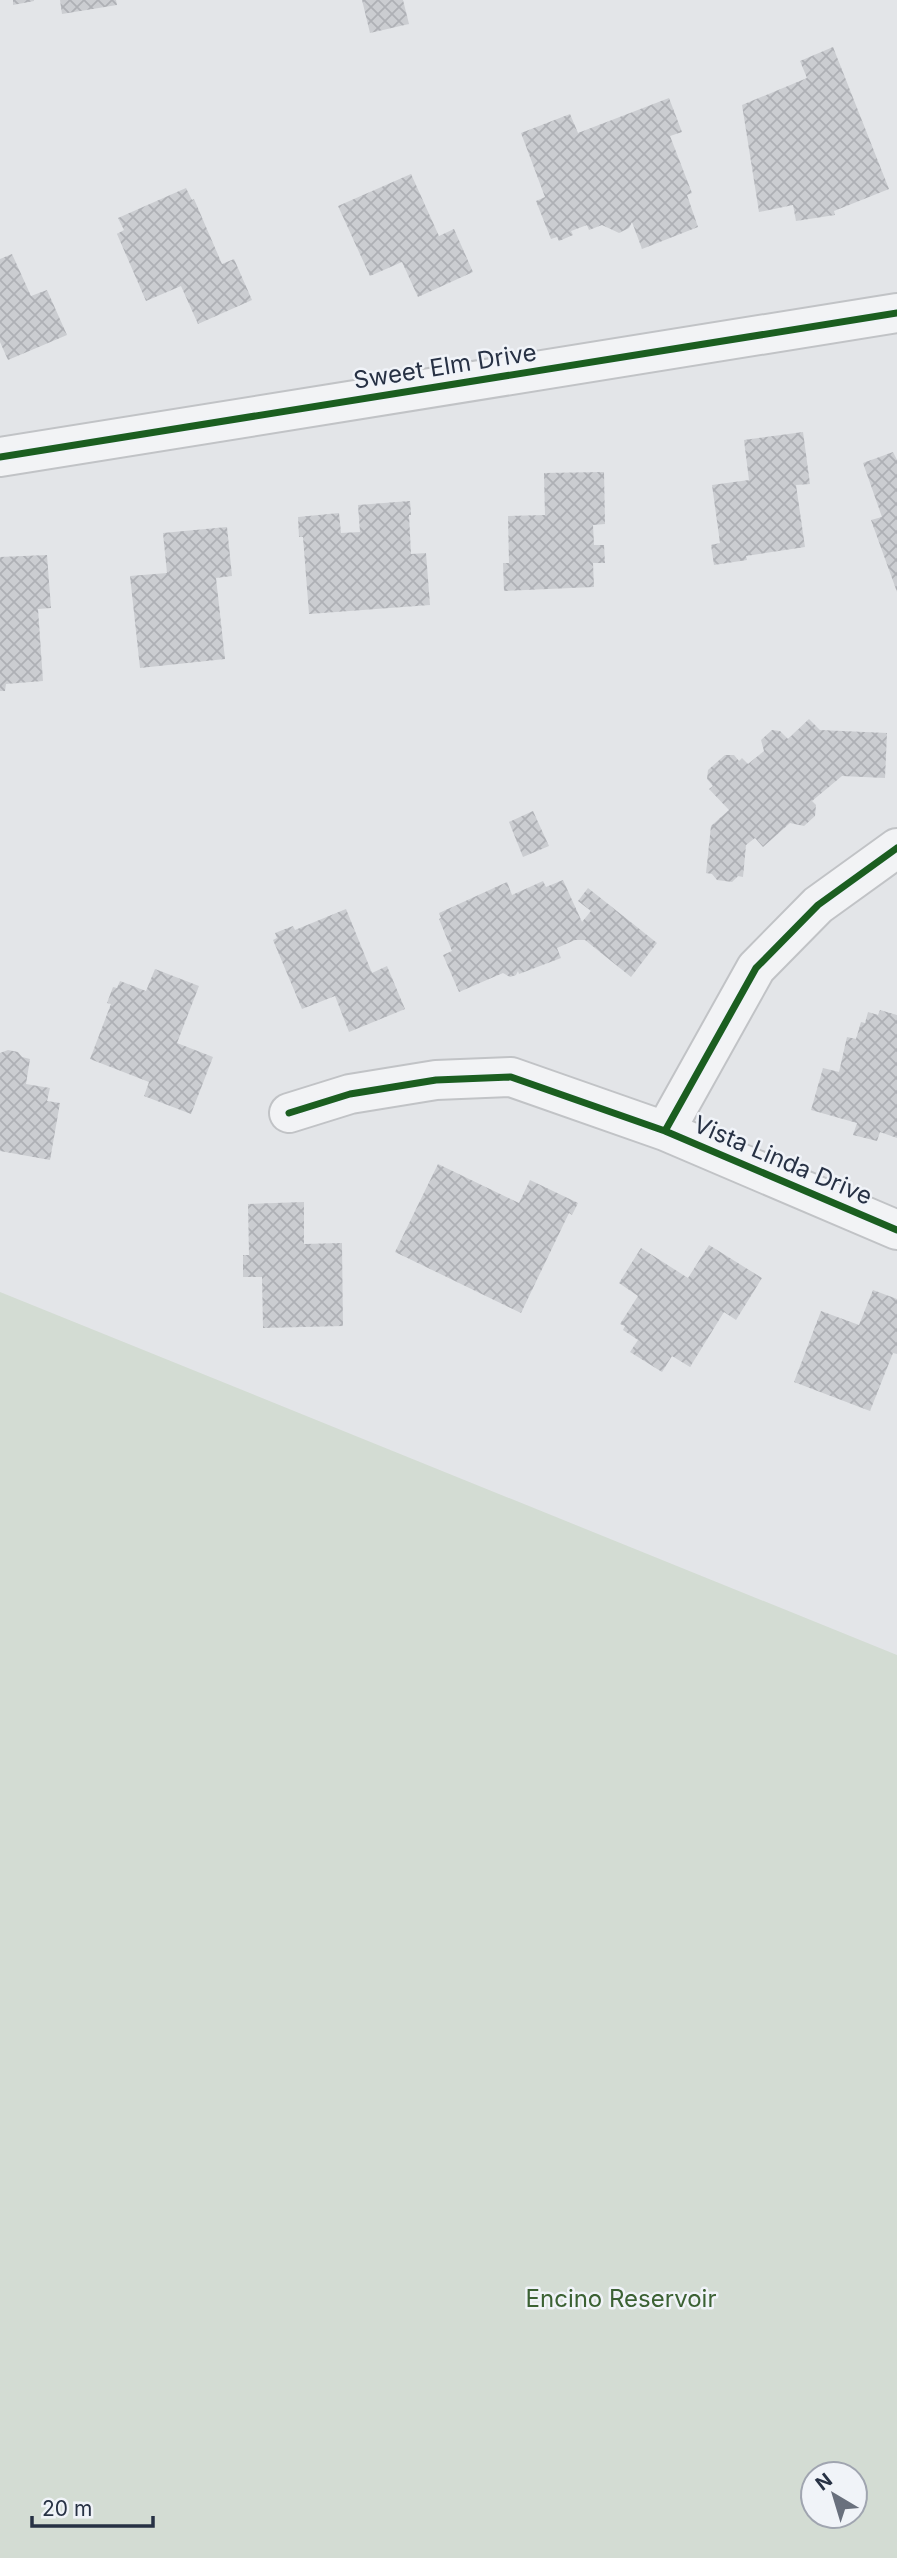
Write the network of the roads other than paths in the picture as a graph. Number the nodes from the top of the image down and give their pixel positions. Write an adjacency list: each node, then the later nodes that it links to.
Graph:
1 (897, 313): 2 (street, Sweet Elm Drive)
2 (0, 457)
3 (897, 848): 5 (street)
4 (289, 1113): 5 (street, Vista Linda Drive)
5 (665, 1131): 6 (street, Vista Linda Drive)
6 (897, 1230)

